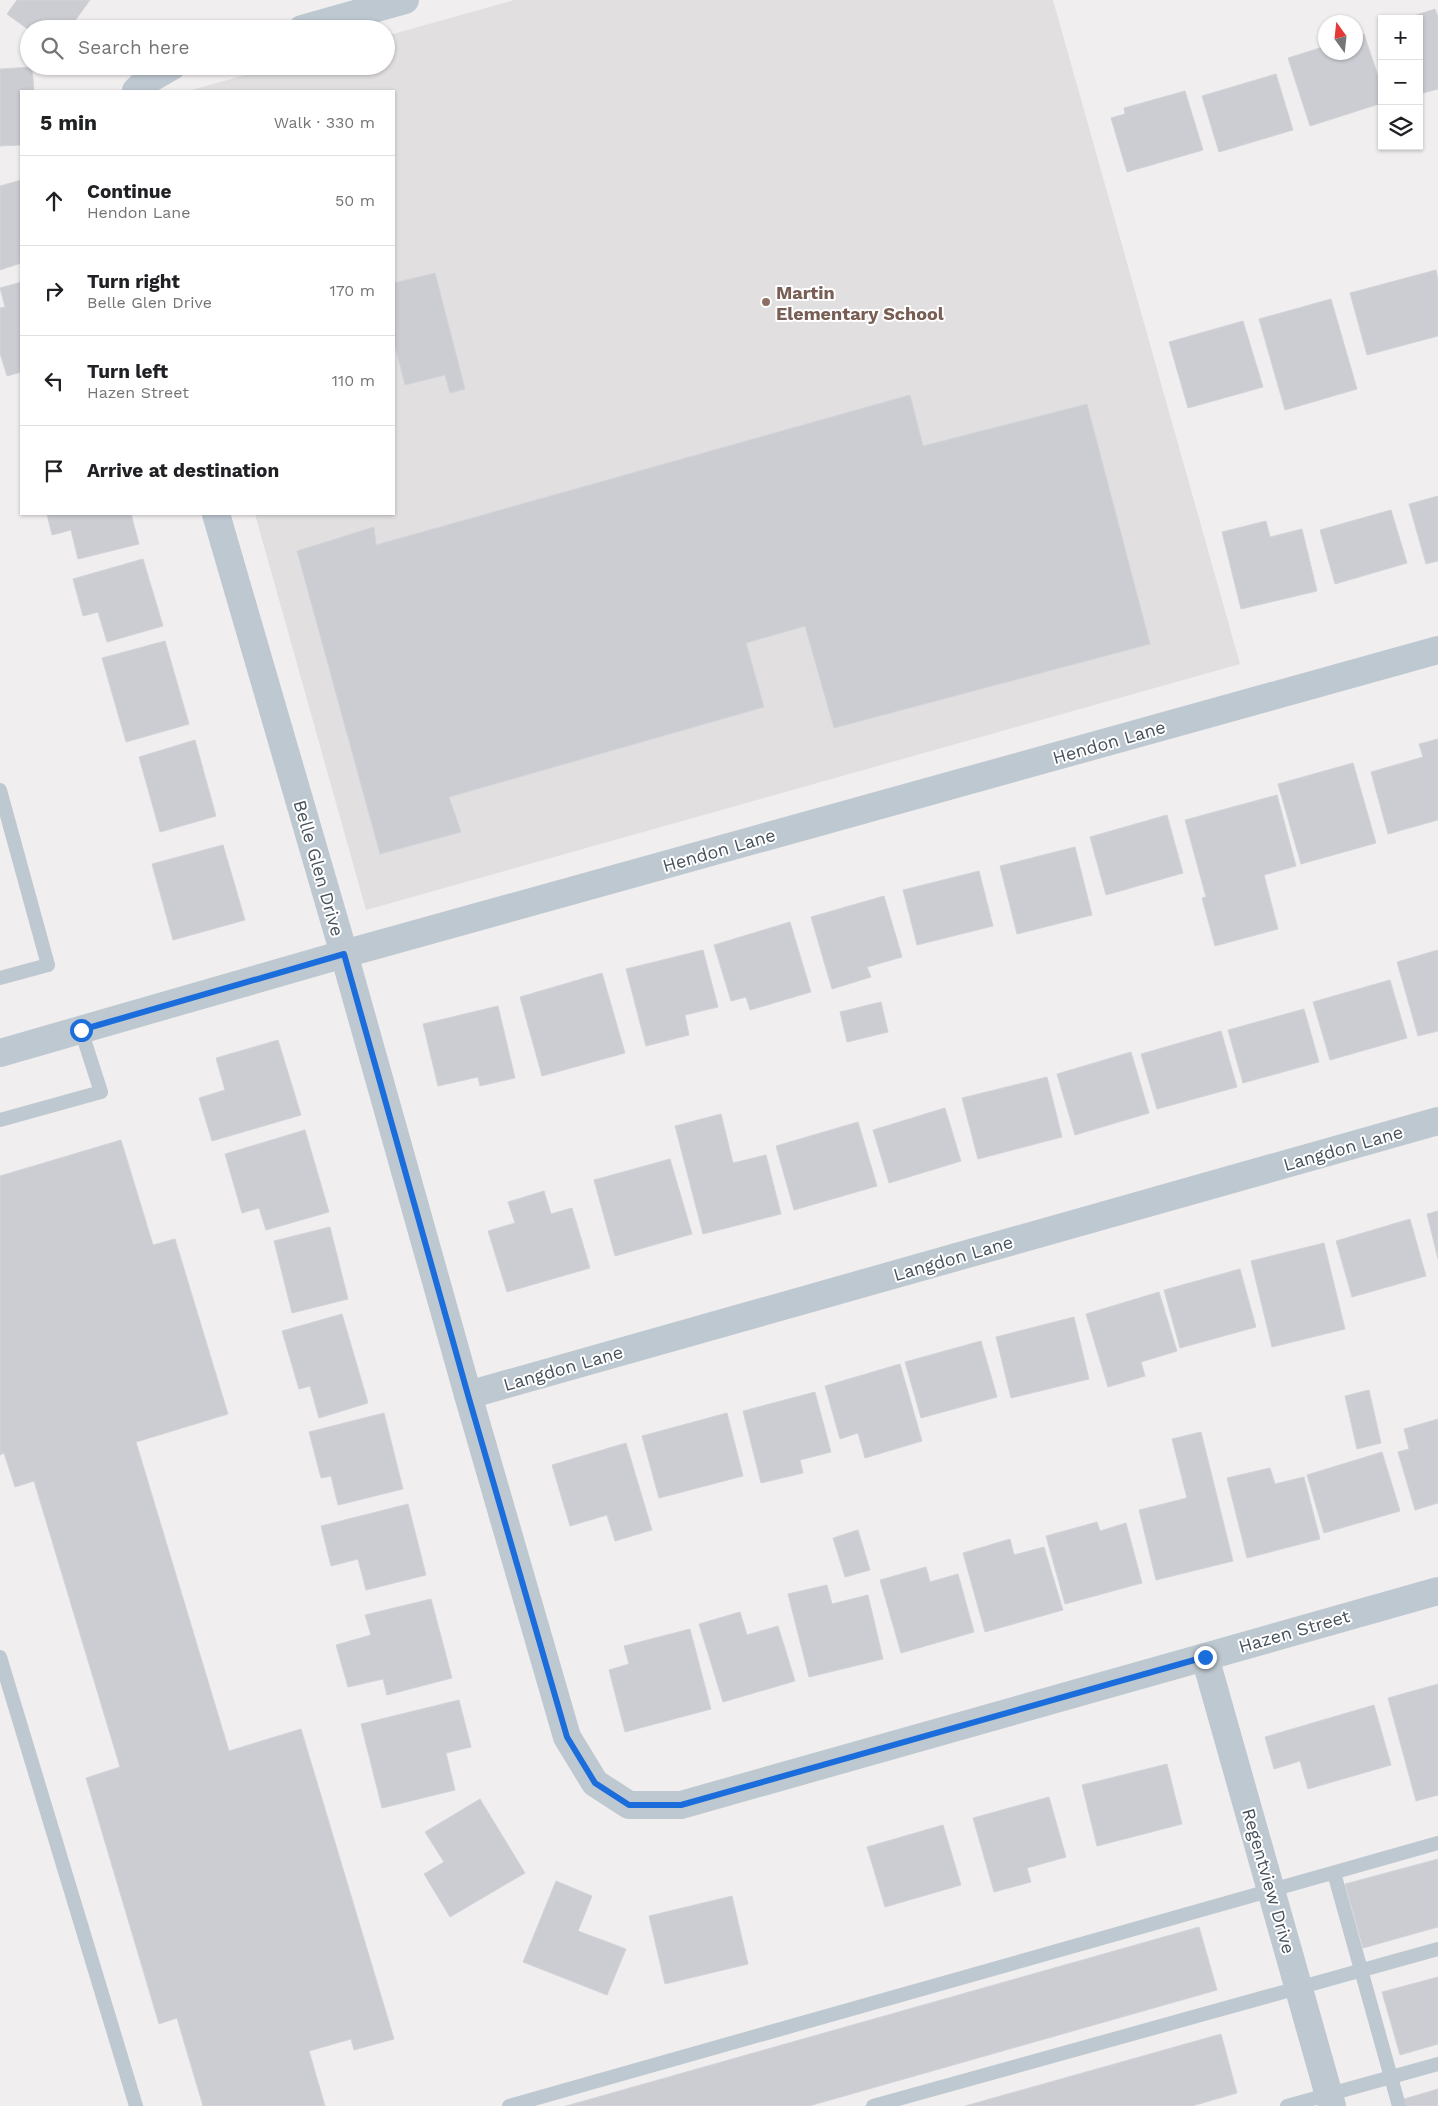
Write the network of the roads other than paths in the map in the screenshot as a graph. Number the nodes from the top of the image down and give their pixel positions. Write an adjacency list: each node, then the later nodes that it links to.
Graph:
1 (405, 0): 2 (street)
2 (334, 20)
3 (156, 75): 4 (street)
4 (137, 90)
5 (216, 515): 8 (street, Belle Glen Drive)
6 (1438, 650): 8 (street, Hendon Lane)
7 (0, 790): 9 (lane)
8 (344, 954): 10 (street, Hendon Lane); 14 (street, Belle Glen Drive)
9 (0, 978)
10 (81, 1030): 11 (street, Hendon Lane); 12 (lane)
11 (0, 1053)
12 (0, 1120)
13 (1438, 1121): 14 (street, Langdon Lane)
14 (468, 1395): 18 (street, Belle Glen Drive)
15 (1438, 1591): 17 (street, Hazen Street)
16 (0, 1657): 28 (lane)
17 (1205, 1657): 18 (street, Hazen Street); 21 (street, Regentview Drive)
18 (629, 1805)
19 (1438, 1844): 20 (lane)
20 (1334, 1873): 21 (lane); 23 (lane)
21 (1271, 1890): 24 (street, Regentview Drive); 29 (lane)
22 (1438, 1948): 23 (lane)
23 (1361, 1970): 24 (lane); 26 (lane)
24 (1298, 1988): 27 (street, Regentview Drive); 30 (lane)
25 (1438, 2064): 26 (lane)
26 (1391, 2077): 27 (lane); 32 (lane)
27 (1330, 2100): 31 (lane)
28 (136, 2106)
29 (509, 2106)
30 (872, 2106)
31 (1287, 2106)
32 (1399, 2106)

